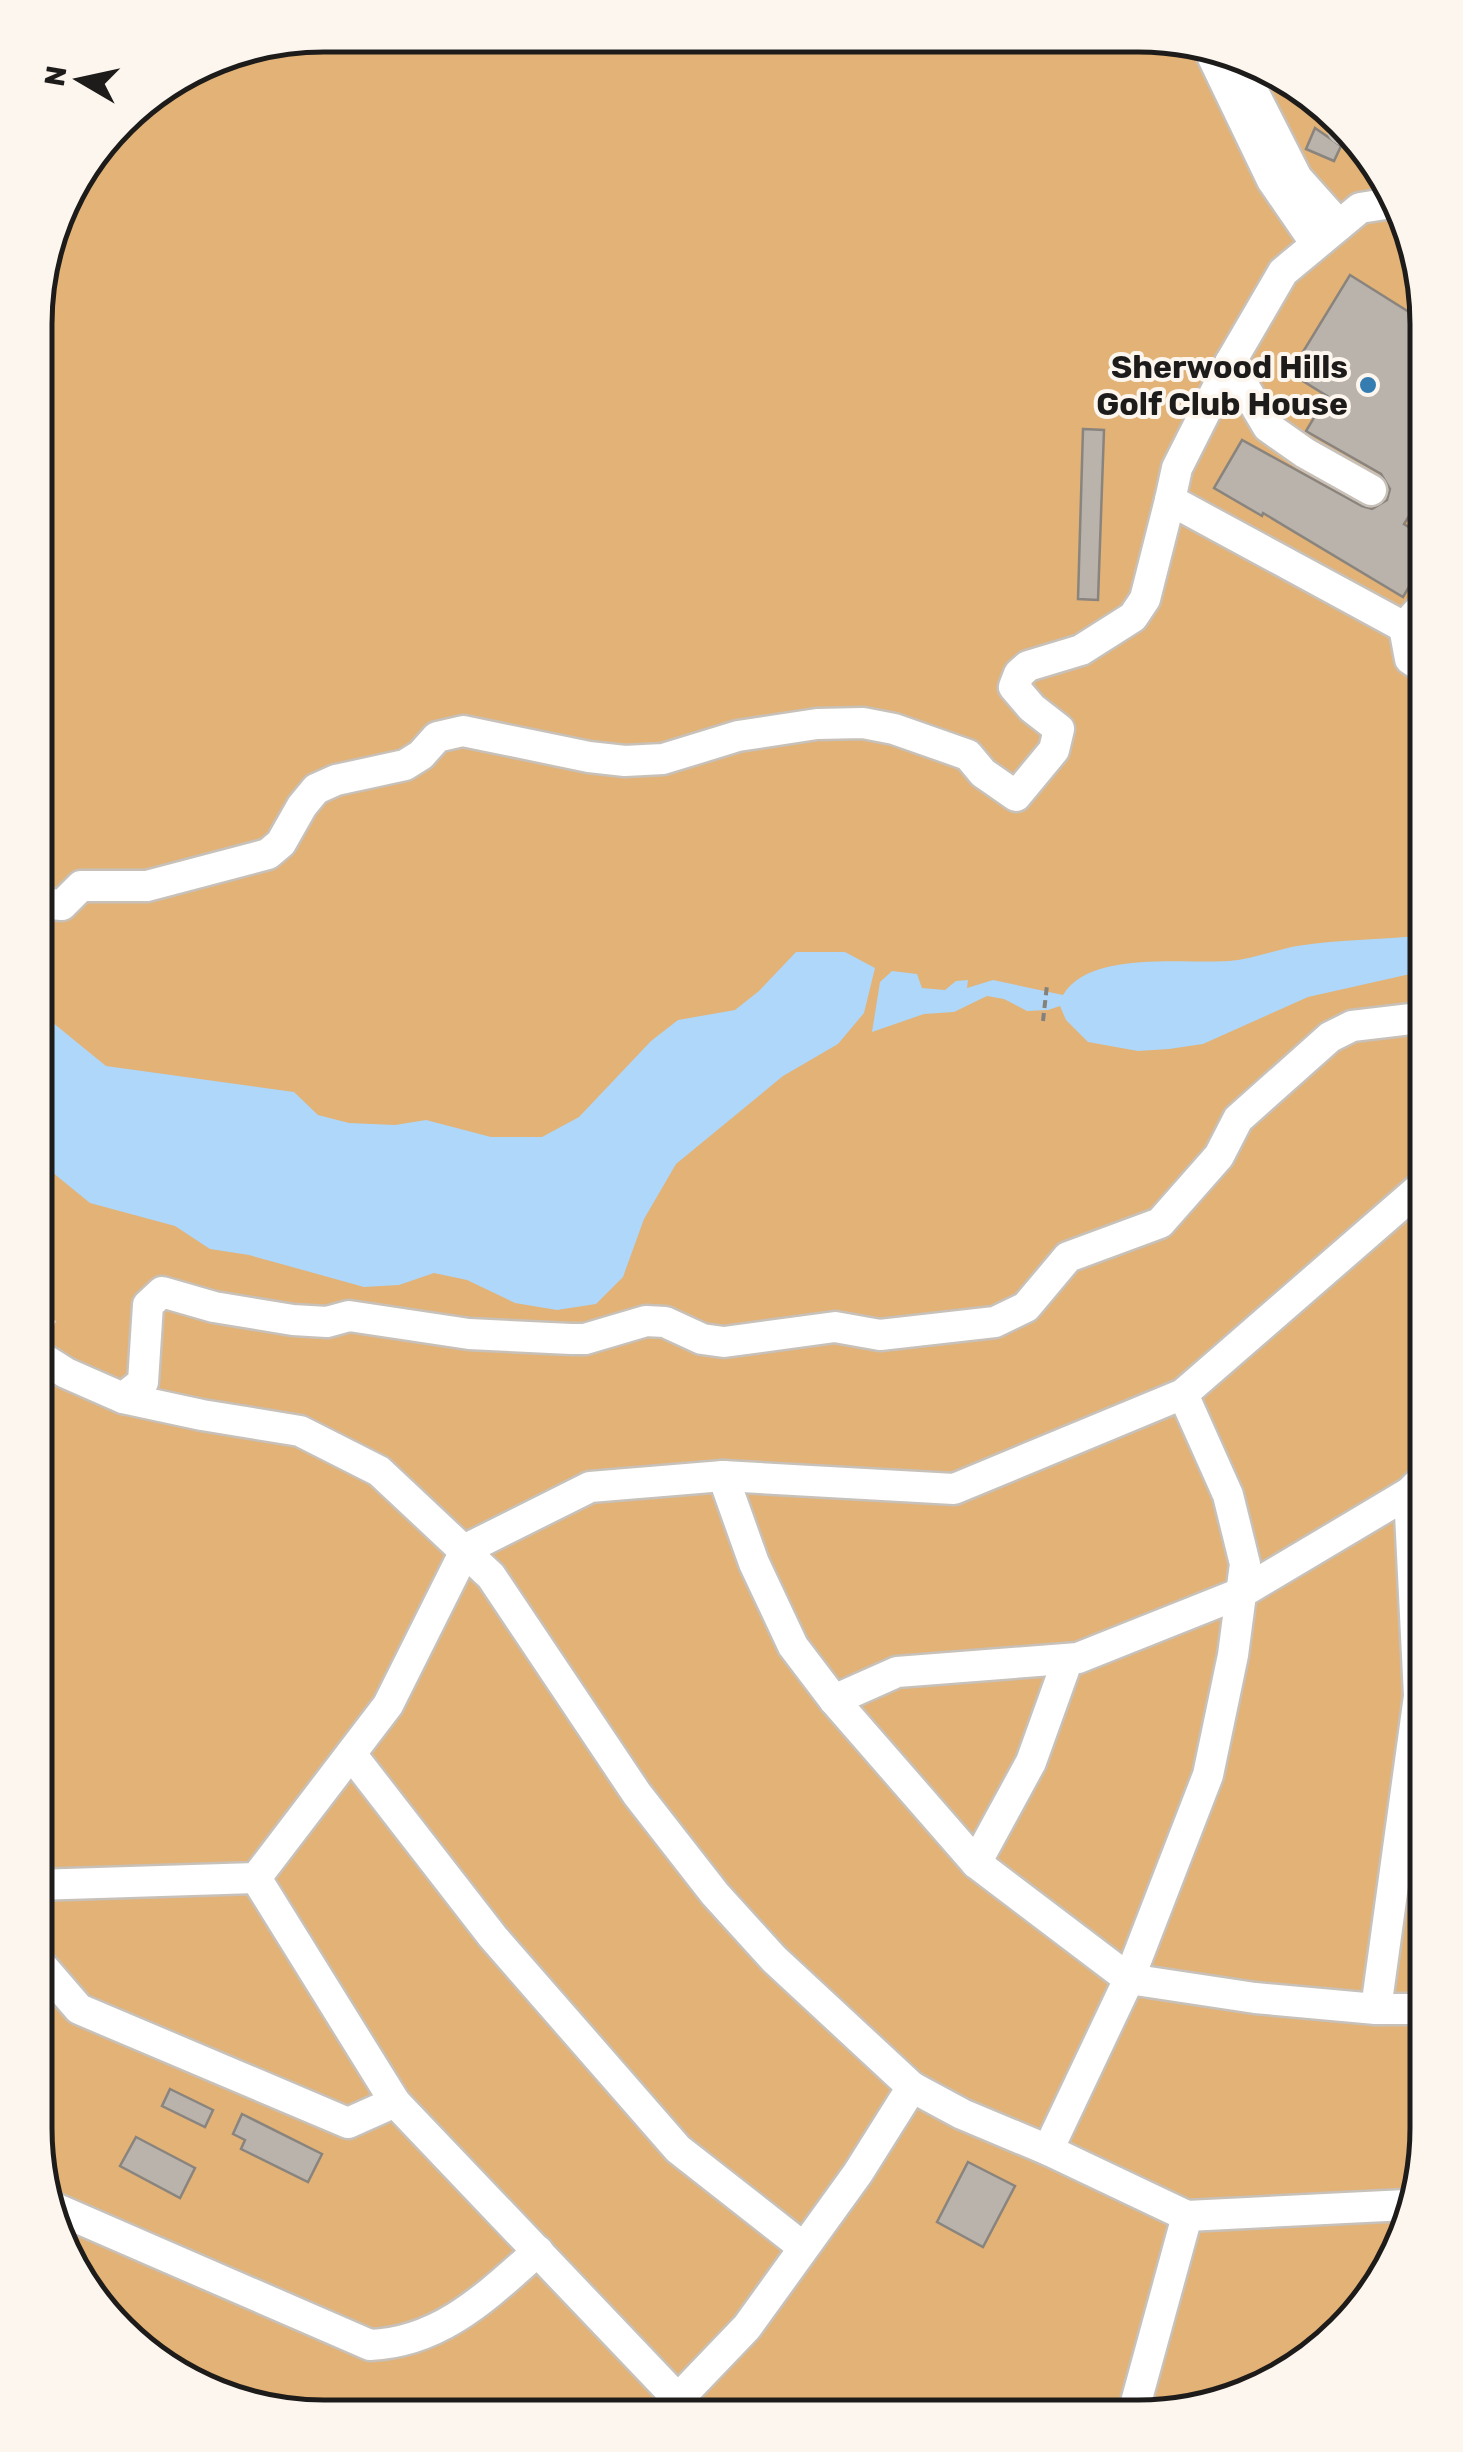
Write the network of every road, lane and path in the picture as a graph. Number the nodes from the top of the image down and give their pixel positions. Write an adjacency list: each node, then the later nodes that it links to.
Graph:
1 (1216, 64): 4 (street)
2 (1244, 73): 4 (street)
3 (1382, 204): 4 (street)
4 (1328, 234): 5 (street)
5 (1230, 363): 6 (street); 7 (street)
6 (1371, 490)
7 (1170, 500): 9 (street); 11 (street)
8 (1410, 620): 9 (street)
9 (1404, 626): 10 (street)
10 (1410, 659)
11 (52, 904)
12 (1046, 985): 14 (path)
13 (1410, 1020): 18 (street)
14 (1043, 1022)
15 (1410, 1198): 17 (street)
16 (52, 1364): 18 (street)
17 (1183, 1394): 19 (street); 22 (street)
18 (123, 1398): 21 (street)
19 (723, 1476): 21 (street); 24 (street)
20 (1410, 1489): 22 (street)
21 (466, 1549): 25 (street); 34 (street)
22 (1241, 1593): 23 (street); 31 (street)
23 (1068, 1659): 24 (street); 27 (street)
24 (834, 1700): 27 (street)
25 (351, 1754): 28 (street); 40 (street)
26 (1410, 1756): 32 (street)
27 (976, 1863): 31 (street)
28 (256, 1878): 29 (street); 35 (street)
29 (52, 1884)
30 (52, 1978): 35 (street)
31 (1128, 1979): 32 (street); 36 (street)
32 (1376, 2009): 33 (street)
33 (1410, 2009)
34 (912, 2087): 36 (street); 40 (street)
35 (396, 2102): 41 (street)
36 (1048, 2150): 39 (street)
37 (1399, 2205): 39 (street)
38 (67, 2213): 41 (street)
39 (1187, 2216): 44 (street)
40 (802, 2247): 43 (street)
41 (538, 2251): 42 (street)
42 (662, 2400)
43 (675, 2400)
44 (1137, 2400)

